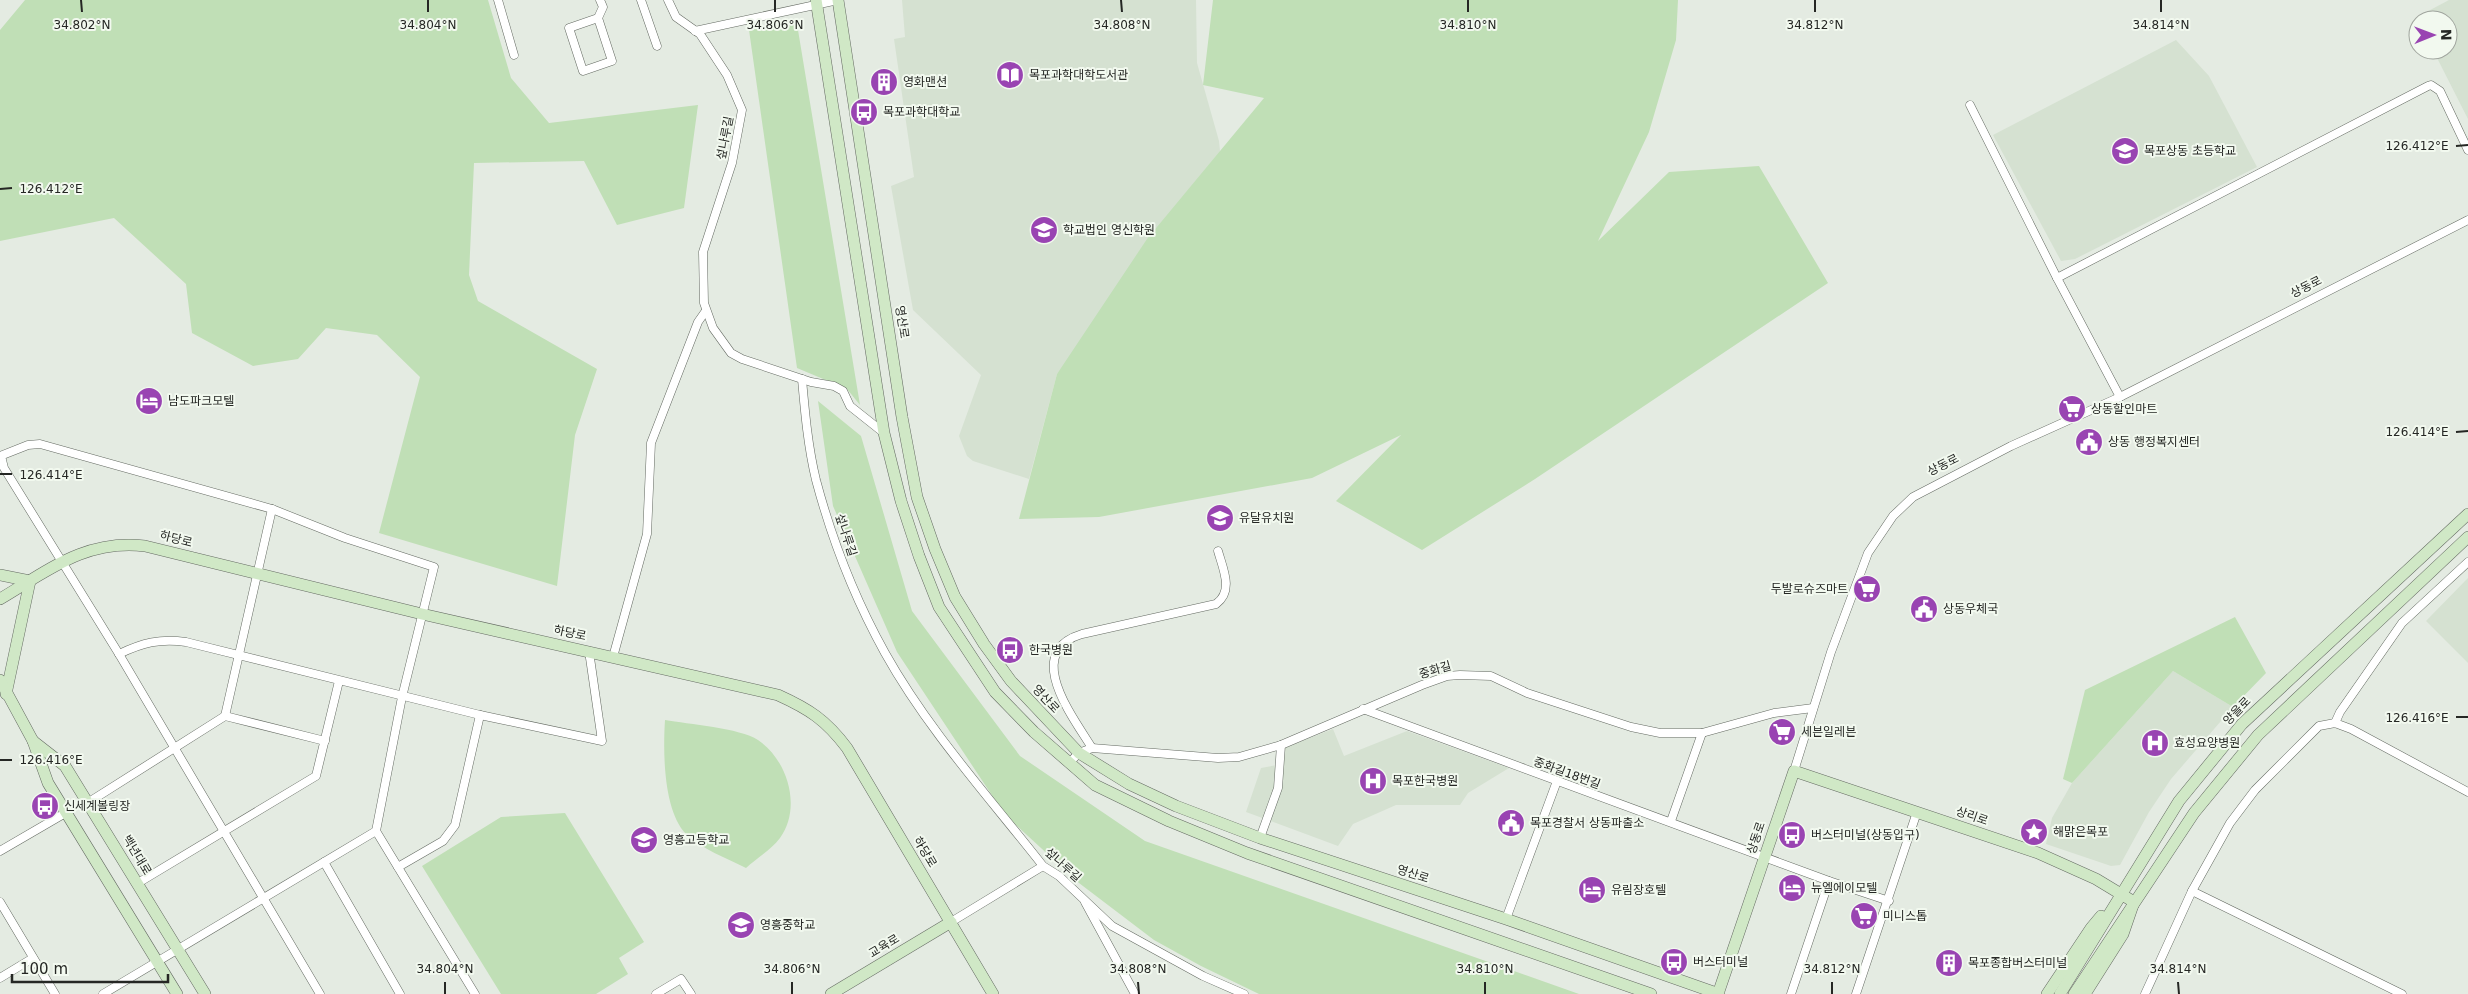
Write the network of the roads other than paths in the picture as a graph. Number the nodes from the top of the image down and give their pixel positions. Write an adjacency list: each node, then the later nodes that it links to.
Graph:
1 (498, 0): 10 (street)
2 (600, 0): 7 (street)
3 (641, 0): 9 (street)
4 (668, 0): 8 (street, 섶나루길)
5 (838, 0): 6 (street); 50 (street, 영산로)
6 (817, 2): 8 (street); 18 (street)
7 (598, 18): 7 (street)
8 (695, 31): 15 (street, 섶나루길)
9 (657, 46)
10 (514, 55)
11 (1970, 105): 14 (street)
12 (2468, 150): 14 (street)
13 (2468, 220): 17 (street, 상동로)
14 (2056, 278): 17 (street)
15 (705, 312): 16 (street, 섶나루길); 34 (street)
16 (802, 379): 18 (street); 65 (street, 섶나루길)
17 (2120, 397): 39 (street, 상동로)
18 (884, 433): 51 (street)
19 (1, 456): 20 (street); 25 (street)
20 (272, 509): 26 (street); 30 (street)
21 (2468, 514): 70 (street, 양을로)
22 (2468, 537): 75 (street)
23 (1218, 551): 48 (street)
24 (2468, 562): 43 (street)
25 (61, 563): 26 (street, 하당로); 28 (street, 하당로); 32 (street)
26 (257, 574): 30 (street, 하당로); 33 (street)
27 (0, 575): 28 (street)
28 (30, 581): 29 (street, 하당로); 37 (street)
29 (0, 599)
30 (422, 614): 31 (street, 하당로); 38 (street)
31 (589, 651): 34 (street, 하당로); 41 (street)
32 (119, 654): 33 (street); 49 (street)
33 (239, 656): 36 (street); 42 (street)
34 (613, 657): 77 (street, 하당로)
35 (0, 680): 37 (street, 백년대로)
36 (339, 681): 38 (street); 46 (street)
37 (4, 693): 45 (street, 백년대로)
38 (402, 696): 41 (street); 59 (street)
39 (1813, 708): 44 (street, 중화길); 52 (street, 상동로)
40 (1363, 709): 44 (street, 중화길); 47 (street, 중화길); 53 (street, 중화길18번길)
41 (480, 715): 66 (street)
42 (225, 716): 46 (street); 49 (street)
43 (2334, 723): 54 (street); 69 (street)
44 (1702, 733): 58 (street)
45 (33, 741): 55 (street, 백년대로); 56 (street, 백년대로)
46 (324, 741): 60 (street)
47 (1281, 745): 48 (street, 중화길); 61 (street)
48 (1092, 748): 50 (street, 중화길)
49 (174, 749): 55 (street); 60 (street)
50 (1079, 753): 51 (street, 중화길); 61 (street, 영산로)
51 (1069, 763): 95 (street)
52 (1794, 771): 57 (street, 상리로); 63 (street, 상동로)
53 (1557, 781): 58 (street, 중화길18번길); 76 (street)
54 (2468, 792)
55 (89, 802): 68 (street, 백년대로)
56 (67, 812): 62 (street); 80 (street, 백년대로)
57 (1917, 812): 70 (street, 상리로); 73 (street)
58 (1671, 821): 63 (street, 중화길18번길)
59 (376, 831): 64 (street); 66 (street)
60 (223, 833): 68 (street); 71 (street)
61 (1260, 838): 76 (street, 영산로)
62 (0, 851)
63 (1764, 856): 67 (street, 중화길18번길); 96 (street, 상동로)
64 (324, 862): 71 (street); 87 (street)
65 (1043, 866): 72 (street, 섶나루길); 77 (street)
66 (398, 867): 88 (street)
67 (1829, 881): 73 (street, 중화길18번길); 97 (street)
68 (138, 883): 78 (street, 백년대로)
69 (2192, 891): 103 (street); 104 (street)
70 (2121, 894): 75 (street, 상리로); 99 (street); 100 (street, 양을로)
71 (262, 899): 78 (street); 86 (street)
72 (1085, 900): 93 (street); 94 (street, 섶나루길)
73 (1889, 901): 98 (street)
74 (0, 902): 79 (street)
75 (2134, 902): 101 (street); 102 (street)
76 (1506, 919): 96 (street, 영산로)
77 (951, 922): 91 (street, 교육로); 92 (street, 하당로)
78 (178, 949): 80 (street); 85 (street, 백년대로)
79 (34, 958): 81 (street); 82 (street)
80 (158, 961): 83 (street); 84 (street, 백년대로)
81 (0, 978)
82 (55, 994)
83 (103, 994)
84 (178, 994)
85 (205, 994)
86 (320, 994)
87 (400, 994)
88 (475, 994)
89 (656, 994): 90 (street)
90 (691, 994)
91 (831, 994)
92 (993, 994)
93 (1135, 994)
94 (1244, 994)
95 (1652, 994)
96 (1718, 994)
97 (1791, 994)
98 (1856, 994)
99 (2048, 994)
100 (2060, 994)
101 (2074, 994)
102 (2085, 994)
103 (2145, 994)
104 (2402, 994)

